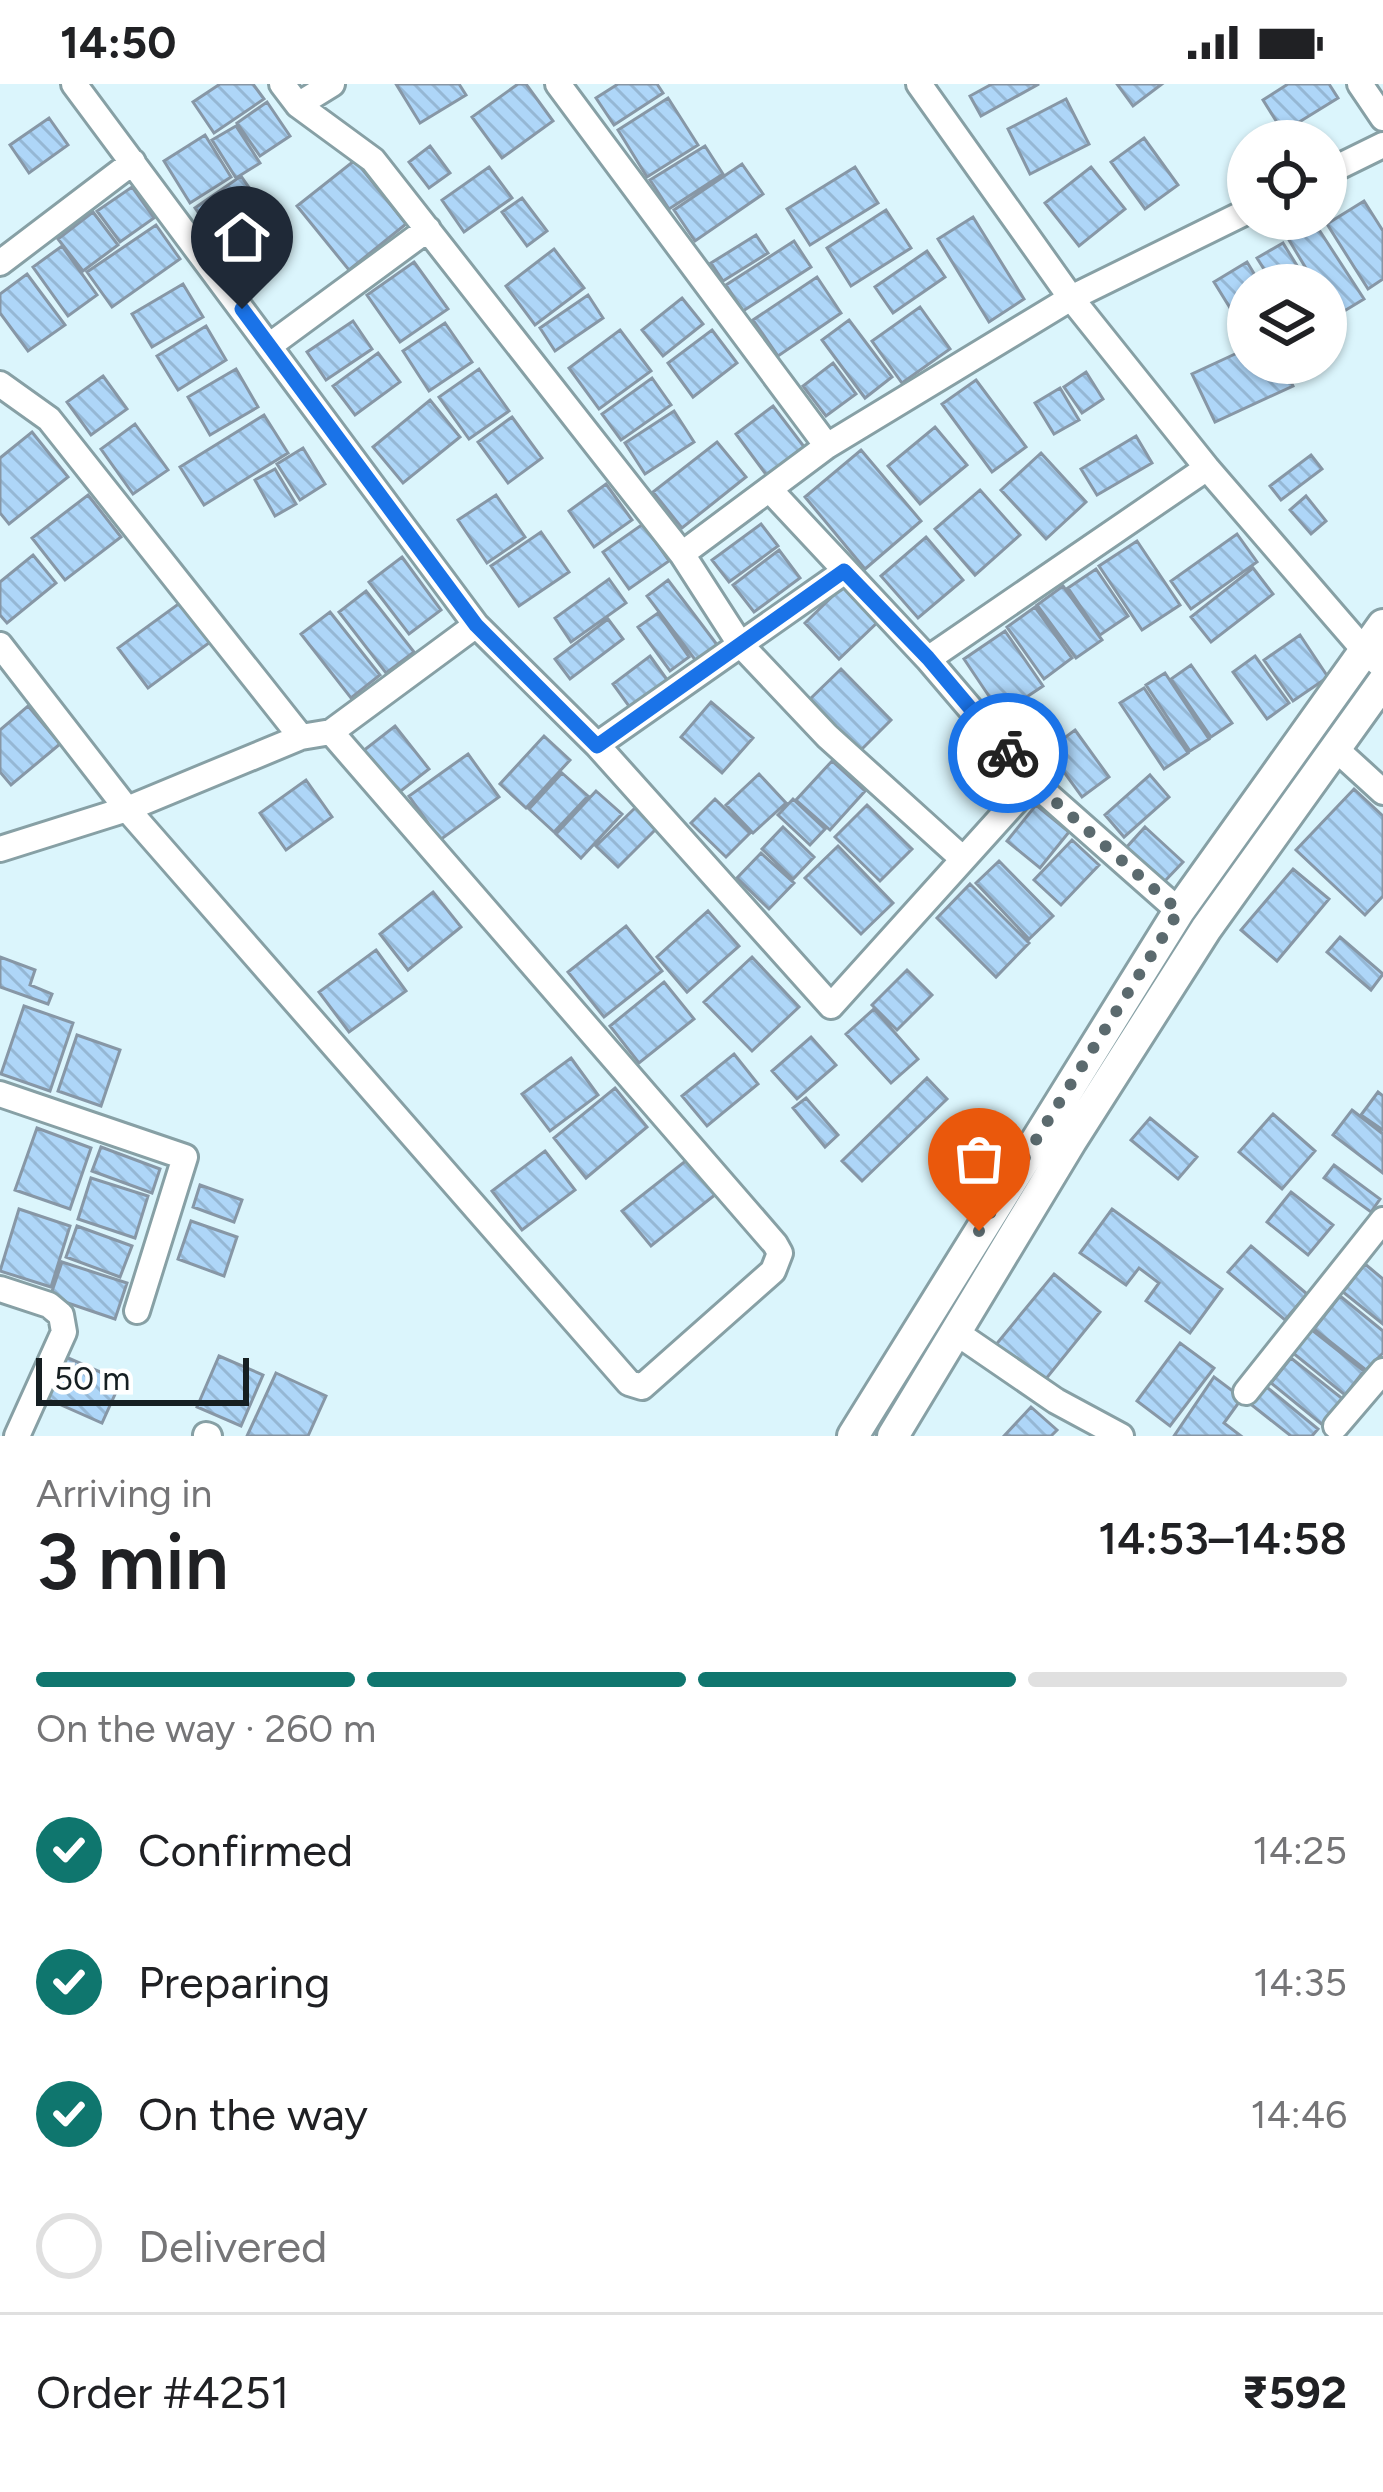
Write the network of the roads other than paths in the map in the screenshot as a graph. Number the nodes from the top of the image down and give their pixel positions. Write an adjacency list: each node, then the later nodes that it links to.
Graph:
1 (74, 84): 10 (street)
2 (282, 84): 7 (street)
3 (332, 84): 7 (street)
4 (558, 84): 18 (street)
5 (919, 84): 15 (street)
6 (1360, 84): 8 (street)
7 (298, 105): 13 (street)
8 (1383, 118)
9 (1383, 145): 11 (street)
10 (134, 162): 14 (street); 16 (street)
11 (1347, 163)
12 (1227, 221): 15 (street)
13 (428, 229): 16 (street); 21 (street)
14 (0, 263)
15 (1071, 298): 18 (street); 19 (street)
16 (269, 346): 23 (street)
17 (0, 384): 31 (street)
18 (827, 446): 20 (street)
19 (1207, 468): 27 (street); 28 (street)
20 (770, 490): 21 (street); 22 (street)
21 (682, 554): 25 (street)
22 (844, 571): 25 (street); 27 (street)
23 (476, 625): 30 (street); 32 (street)
24 (1383, 625): 28 (street)
25 (740, 644): 32 (street); 38 (street)
26 (0, 645): 36 (street)
27 (928, 658): 34 (street)
28 (1373, 658): 39 (street)
29 (1383, 682): 33 (street)
30 (331, 732): 31 (street); 36 (street)
31 (301, 737): 36 (street)
32 (597, 746): 38 (street)
33 (1336, 749): 35 (street); 44 (street)
34 (1033, 782): 38 (street); 39 (street)
35 (1383, 792)
36 (128, 809): 37 (street)
37 (2, 852)
38 (963, 860)
39 (1179, 911): 49 (street)
40 (0, 1094): 43 (street)
41 (1383, 1220): 46 (street)
42 (0, 1289): 48 (street)
43 (136, 1311)
44 (953, 1331): 50 (street); 51 (street)
45 (1383, 1371): 47 (street)
46 (1246, 1392)
47 (1336, 1426)
48 (17, 1436)
49 (853, 1436)
50 (893, 1436)
51 (1121, 1436)

